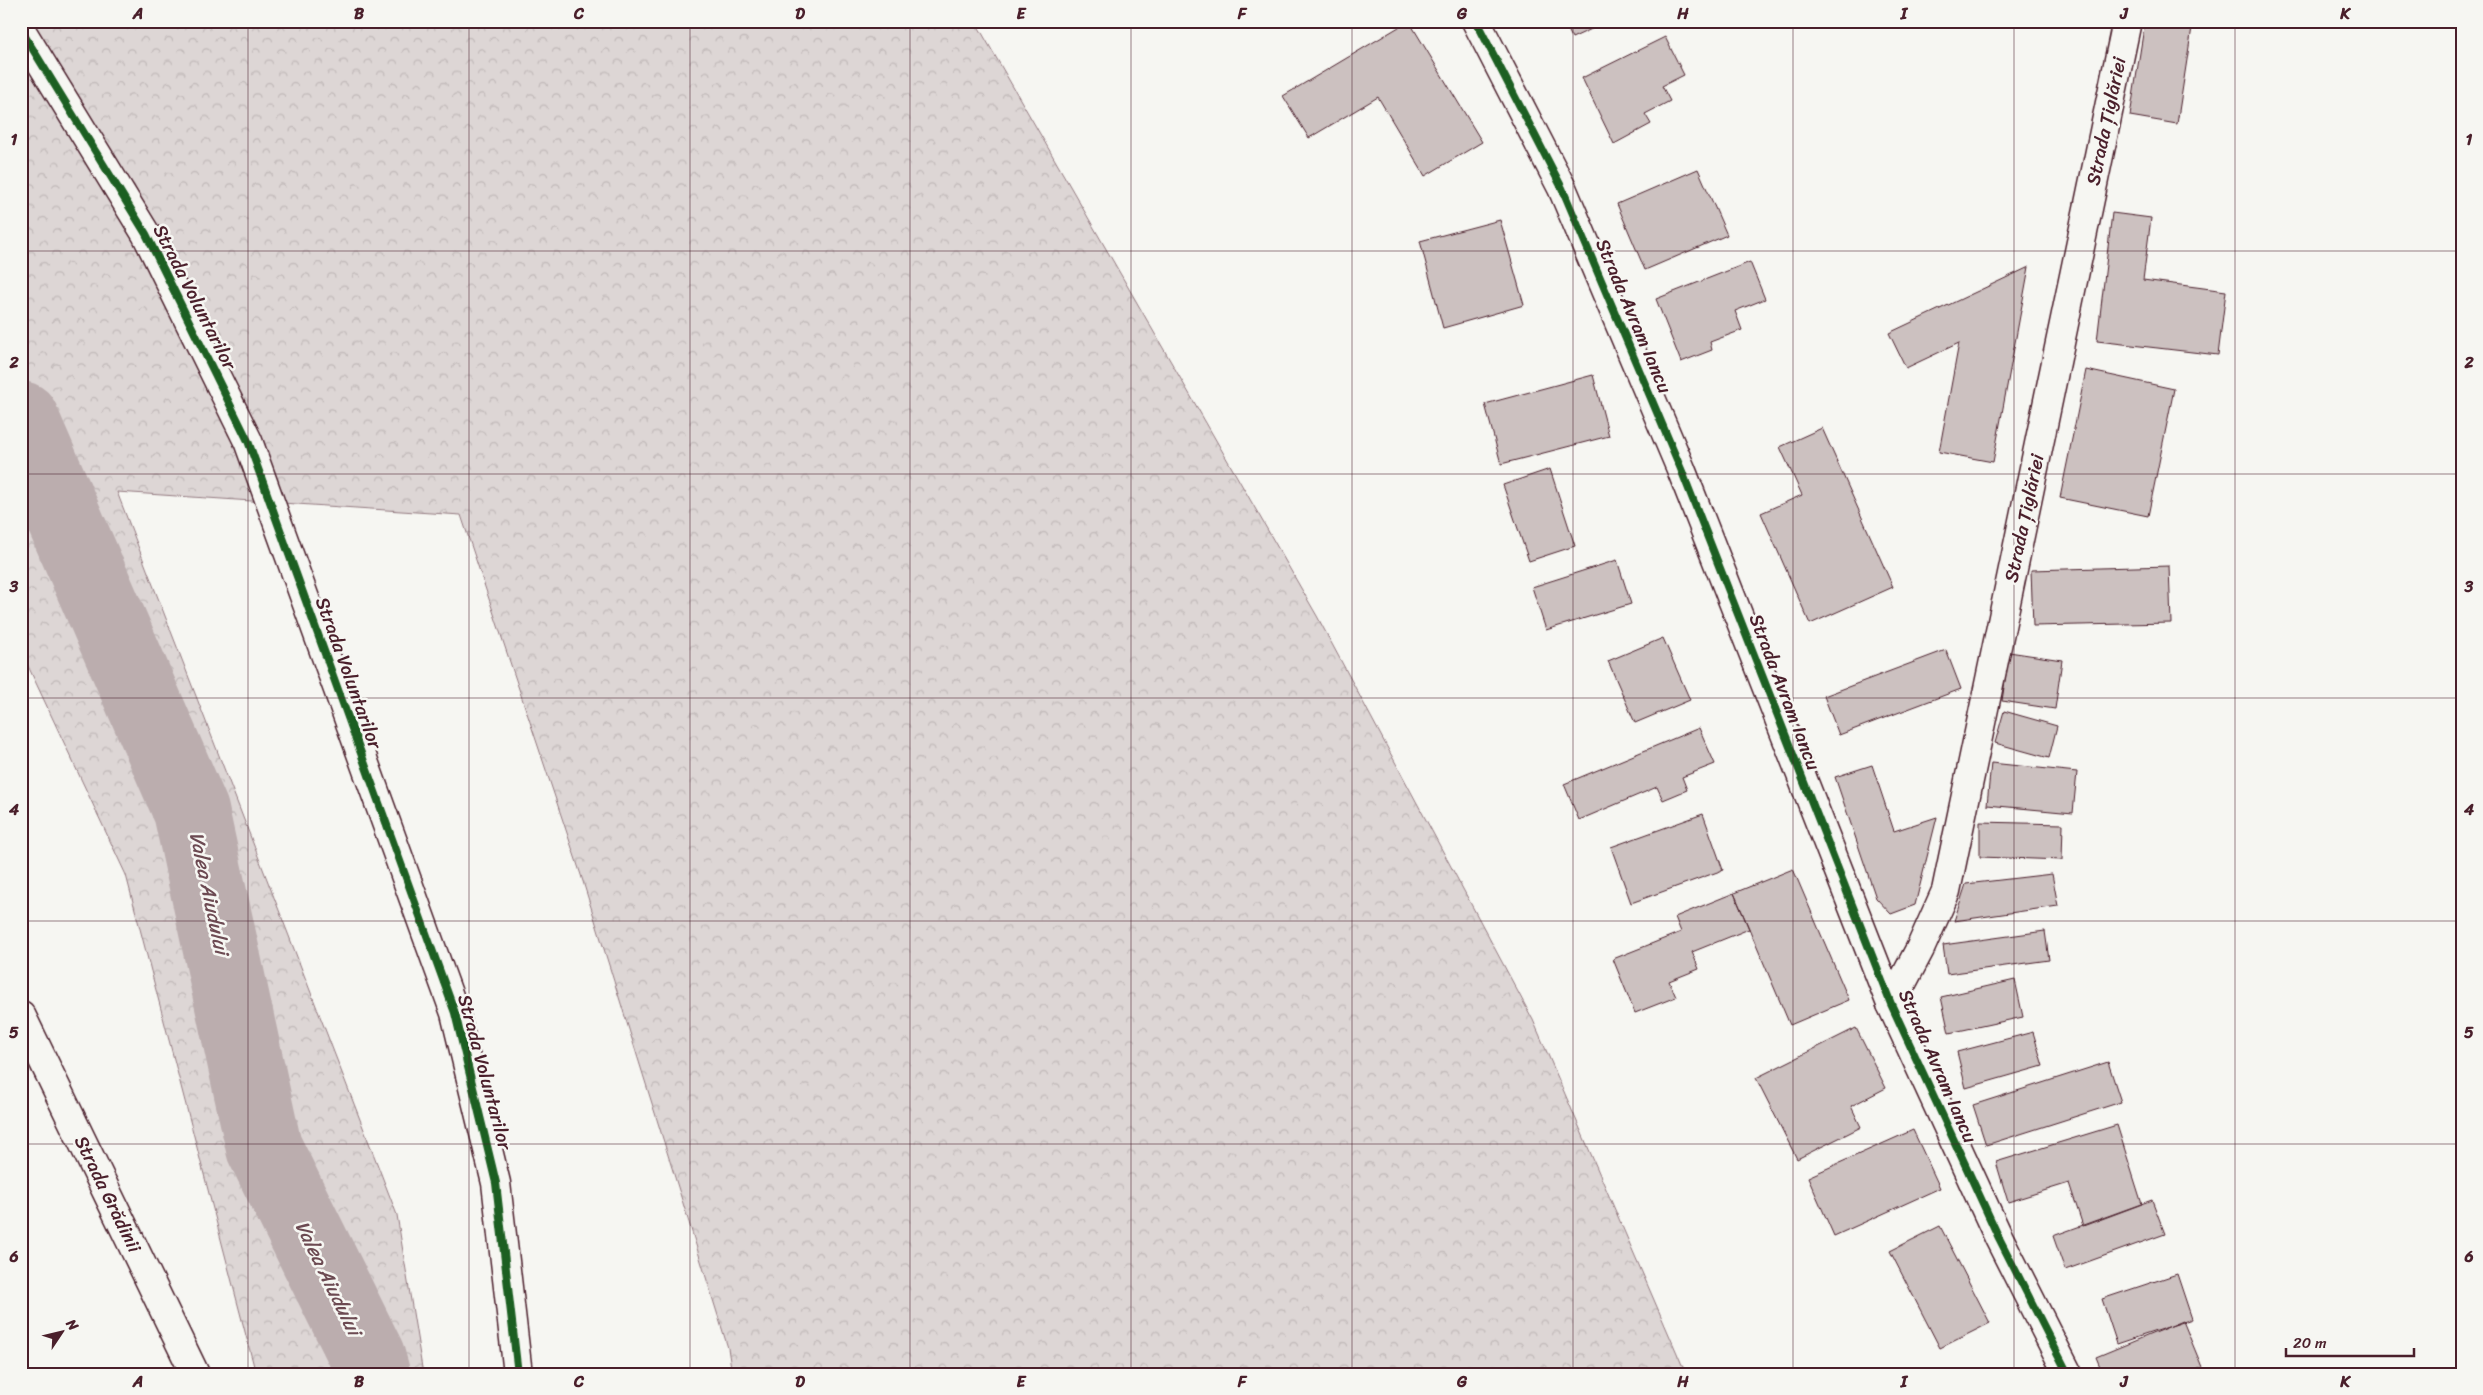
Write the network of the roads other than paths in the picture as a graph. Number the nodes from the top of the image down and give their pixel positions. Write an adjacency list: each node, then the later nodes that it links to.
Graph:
1 (1476, 21): 4 (street, Strada Avram Iancu)
2 (2127, 21): 4 (street, Strada Țiglăriei)
3 (21, 30): 7 (street, Strada Voluntarilor)
4 (1891, 1004): 8 (street, Strada Avram Iancu)
5 (21, 1015): 6 (street, Strada Grădinii)
6 (195, 1374)
7 (518, 1374)
8 (2068, 1374)

